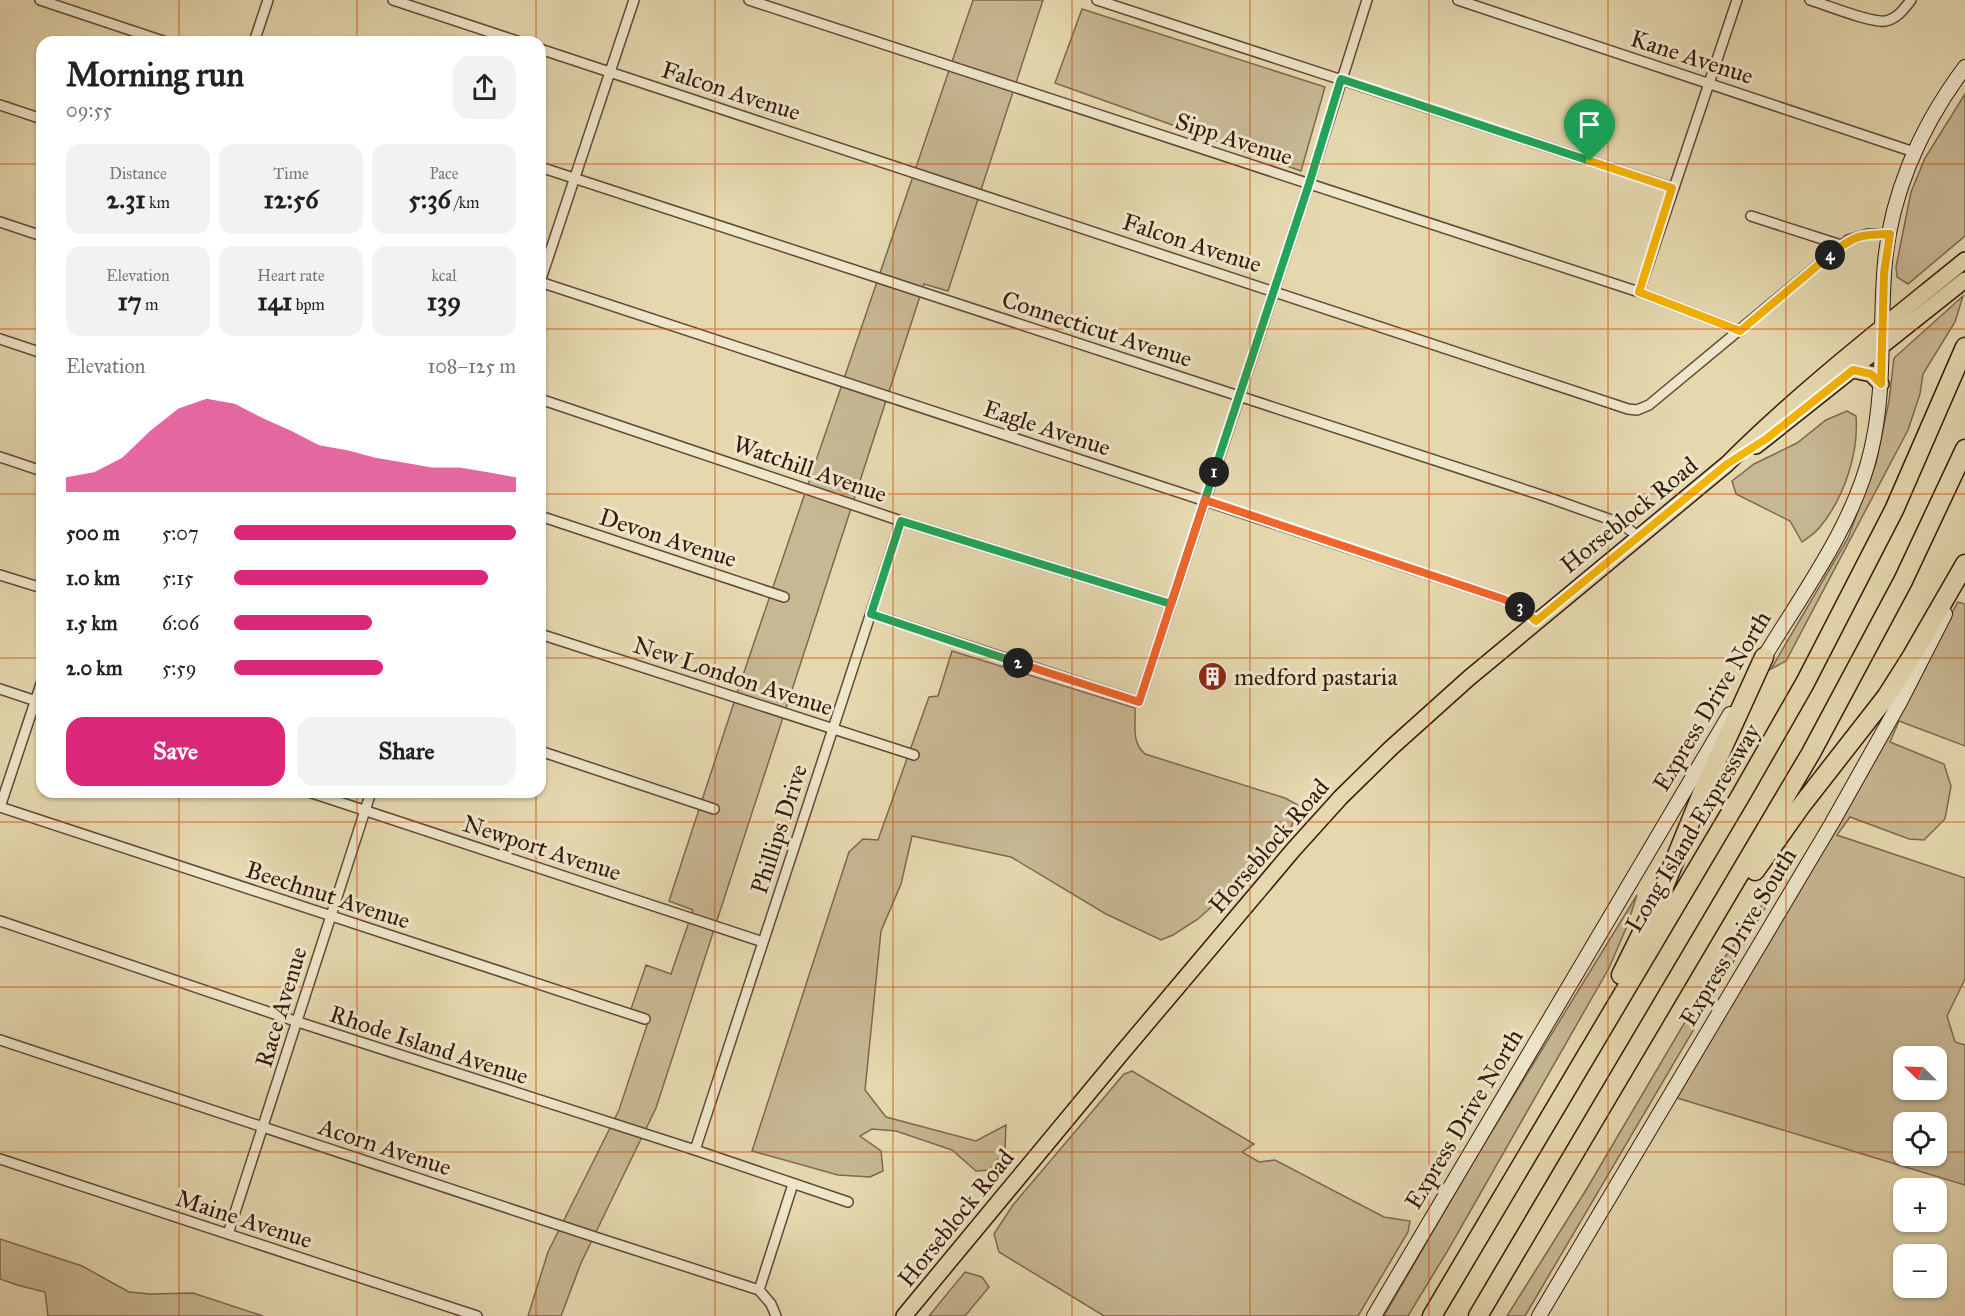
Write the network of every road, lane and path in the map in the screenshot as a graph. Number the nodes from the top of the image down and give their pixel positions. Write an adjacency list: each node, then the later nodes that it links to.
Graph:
1 (40, 0): 12 (street)
2 (268, 0): 13 (street)
3 (393, 0): 14 (street)
4 (634, 0): 17 (street)
5 (749, 0): 25 (street, Sipp Avenue)
6 (1097, 0): 18 (street)
7 (1367, 0): 18 (street)
8 (1458, 0): 19 (street, Kane Avenue)
9 (1737, 0): 19 (street)
10 (1810, 0): 11 (street)
11 (1911, 0)
12 (148, 36)
13 (256, 36)
14 (502, 36)
15 (546, 50): 17 (street, Falcon Avenue)
16 (1965, 67): 22 (main road, Express Drive North)
17 (610, 72): 24 (street); 36 (street, Falcon Avenue)
18 (1341, 79): 25 (street); 26 (street)
19 (1708, 82): 22 (street, Kane Avenue); 26 (street)
20 (0, 105): 21 (street)
21 (36, 117)
22 (1914, 152): 30 (main road, Express Drive North)
23 (546, 169): 24 (street, Connecticut Avenue)
24 (574, 178): 33 (street); 46 (street, Connecticut Avenue)
25 (1309, 184): 36 (street); 37 (street, Sipp Avenue)
26 (1672, 188): 37 (street)
27 (1752, 216): 31 (street)
28 (0, 222): 29 (street)
29 (36, 234)
30 (1890, 234): 31 (street, Falcon Avenue); 38 (main road, Express Drive North)
31 (1841, 245): 39 (street, Falcon Avenue)
32 (1965, 260): 38 (main road, Horseblock Road)
33 (546, 264)
34 (1965, 280): 41 (main road, Horseblock Road)
35 (546, 284): 52 (street, Eagle Avenue)
36 (1273, 290): 39 (street, Falcon Avenue); 46 (street)
37 (1639, 292): 39 (street, Sipp Avenue)
38 (1883, 326): 41 (main road, Express Drive North); 50 (main road, Horseblock Road)
39 (1740, 331)
40 (0, 339): 43 (street)
41 (1883, 345): 44 (main road, Horseblock Road); 45 (main road, Express Drive North)
42 (1965, 347): 85 (highway, Long Island Expressway)
43 (36, 351)
44 (1853, 370): 45 (main road); 50 (main road, Horseblock Road)
45 (1881, 384): 65 (main road, Express Drive North)
46 (1239, 396): 52 (street); 55 (street, Connecticut Avenue)
47 (546, 401): 54 (street, Watchill Avenue)
48 (1965, 449): 80 (highway)
49 (0, 457): 51 (street)
50 (1727, 464): 55 (main road, Horseblock Road)
51 (36, 469)
52 (1205, 500): 61 (street); 63 (street, Eagle Avenue)
53 (546, 518): 60 (street, Devon Avenue)
54 (901, 521): 61 (street, Watchill Avenue); 62 (street, Phillips Drive)
55 (1638, 536): 63 (main road, Horseblock Road)
56 (1965, 564): 80 (highway)
57 (1965, 574): 98 (main road, Express Drive South)
58 (0, 575): 59 (street)
59 (36, 586)
60 (784, 597)
61 (1171, 604): 62 (street)
62 (871, 614): 69 (street, Phillips Drive)
63 (1536, 621): 94 (main road, Horseblock Road)
64 (546, 636): 69 (street, New London Avenue)
65 (1764, 657): 85 (highway); 95 (main road, Express Drive North)
66 (0, 689): 67 (street)
67 (36, 701)
68 (36, 710): 74 (street)
69 (833, 729): 71 (street, New London Avenue); 79 (street, Phillips Drive)
70 (546, 753): 75 (street)
71 (914, 755)
72 (327, 798): 76 (street, Newport Avenue)
73 (369, 798): 76 (street, Race Avenue)
74 (0, 807): 77 (street, Beechnut Avenue)
75 (714, 809)
76 (365, 811): 77 (street, Race Avenue); 79 (street, Newport Avenue)
77 (331, 916): 81 (street, Beechnut Avenue); 82 (street, Race Avenue)
78 (0, 921): 82 (street, Rhode Island Avenue)
79 (763, 942): 86 (street, Phillips Drive)
80 (1687, 965): 97 (highway)
81 (645, 1019)
82 (298, 1022): 84 (street, Race Avenue); 86 (street, Rhode Island Avenue)
83 (0, 1040): 84 (street, Acorn Avenue)
84 (264, 1127): 90 (street, Race Avenue); 91 (street, Acorn Avenue)
85 (1541, 1132): 96 (highway, Long Island Expressway)
86 (695, 1150): 88 (street, Rhode Island Avenue)
87 (0, 1159): 90 (street, Maine Avenue)
88 (793, 1184): 89 (street, Rhode Island Avenue); 91 (street)
89 (848, 1202)
90 (228, 1234): 92 (street, Maine Avenue)
91 (759, 1290): 93 (street)
92 (477, 1316)
93 (776, 1316)
94 (904, 1316)
95 (1374, 1316)
96 (1432, 1316)
97 (1478, 1316)
98 (1539, 1316)

